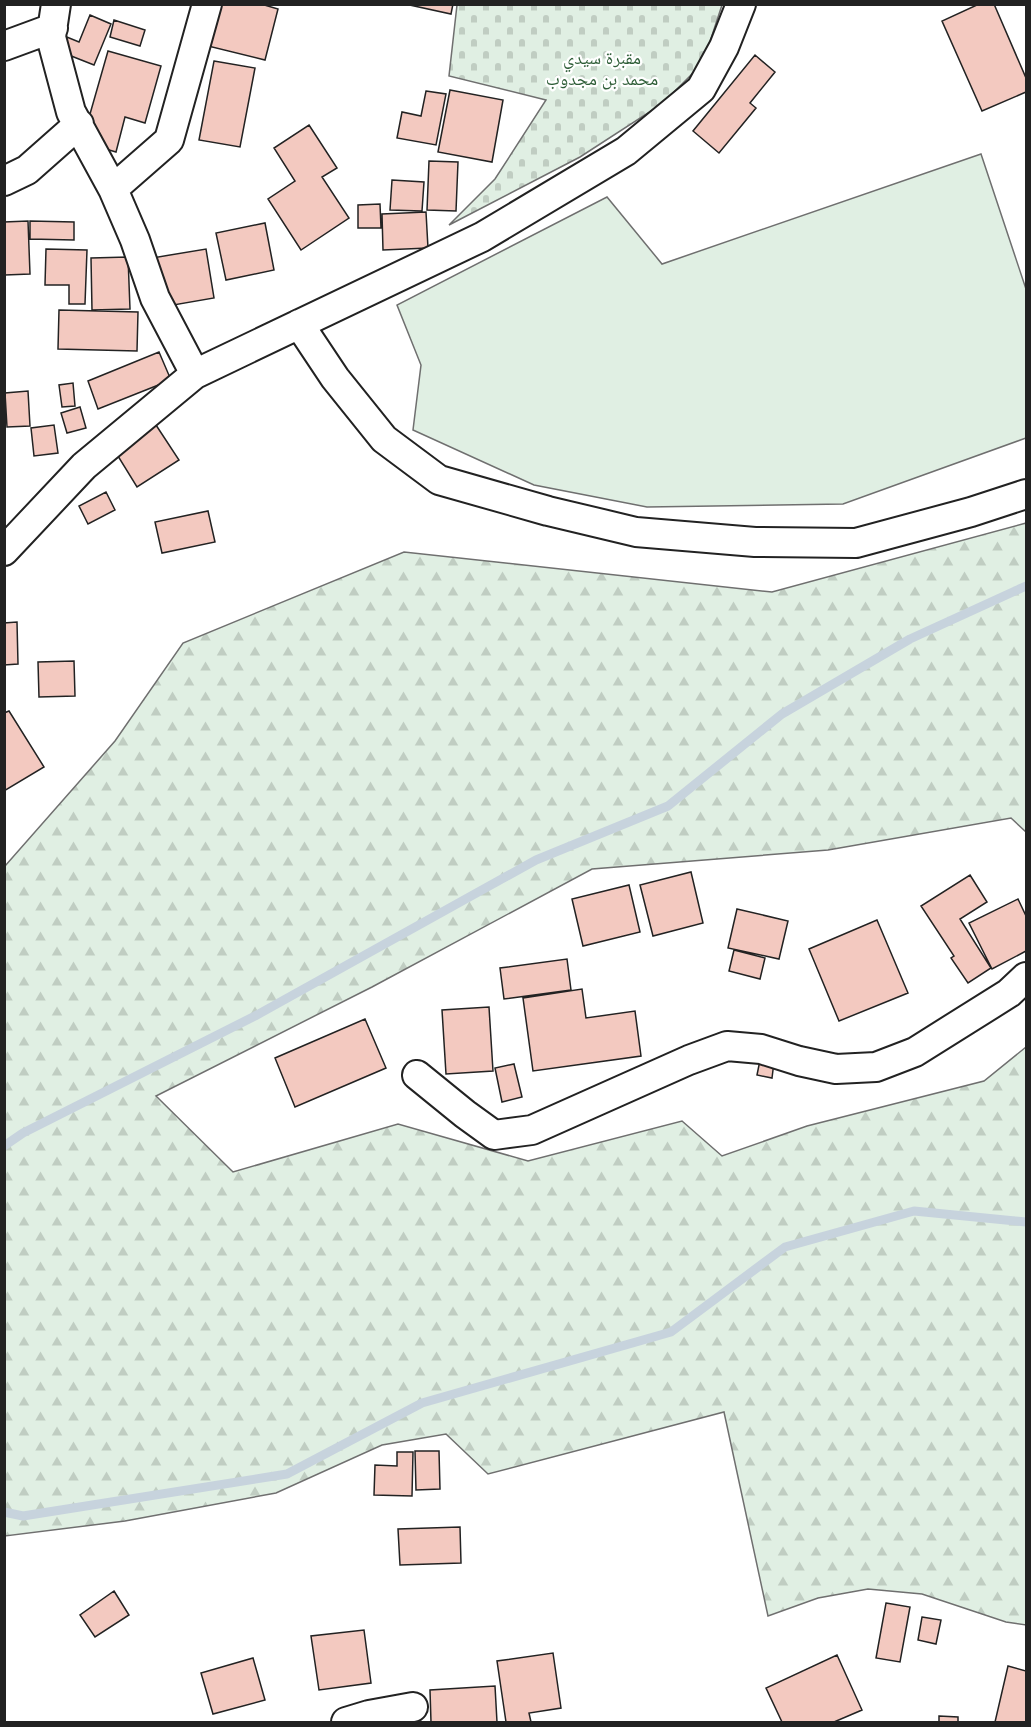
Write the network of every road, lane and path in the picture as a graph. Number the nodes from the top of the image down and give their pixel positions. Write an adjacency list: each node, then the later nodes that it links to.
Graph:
1 (207, 4): 7 (street)
2 (741, 4): 8 (street)
3 (54, 16): 4 (street); 5 (street)
4 (4, 46)
5 (78, 124): 6 (street); 7 (street)
6 (4, 182)
7 (113, 189): 9 (street)
8 (299, 324): 9 (street); 10 (street)
9 (195, 374): 11 (street)
10 (1026, 494)
11 (4, 551)
12 (1026, 977): 13 (street)
13 (417, 1075)
14 (413, 1707): 15 (street)
15 (346, 1722)

